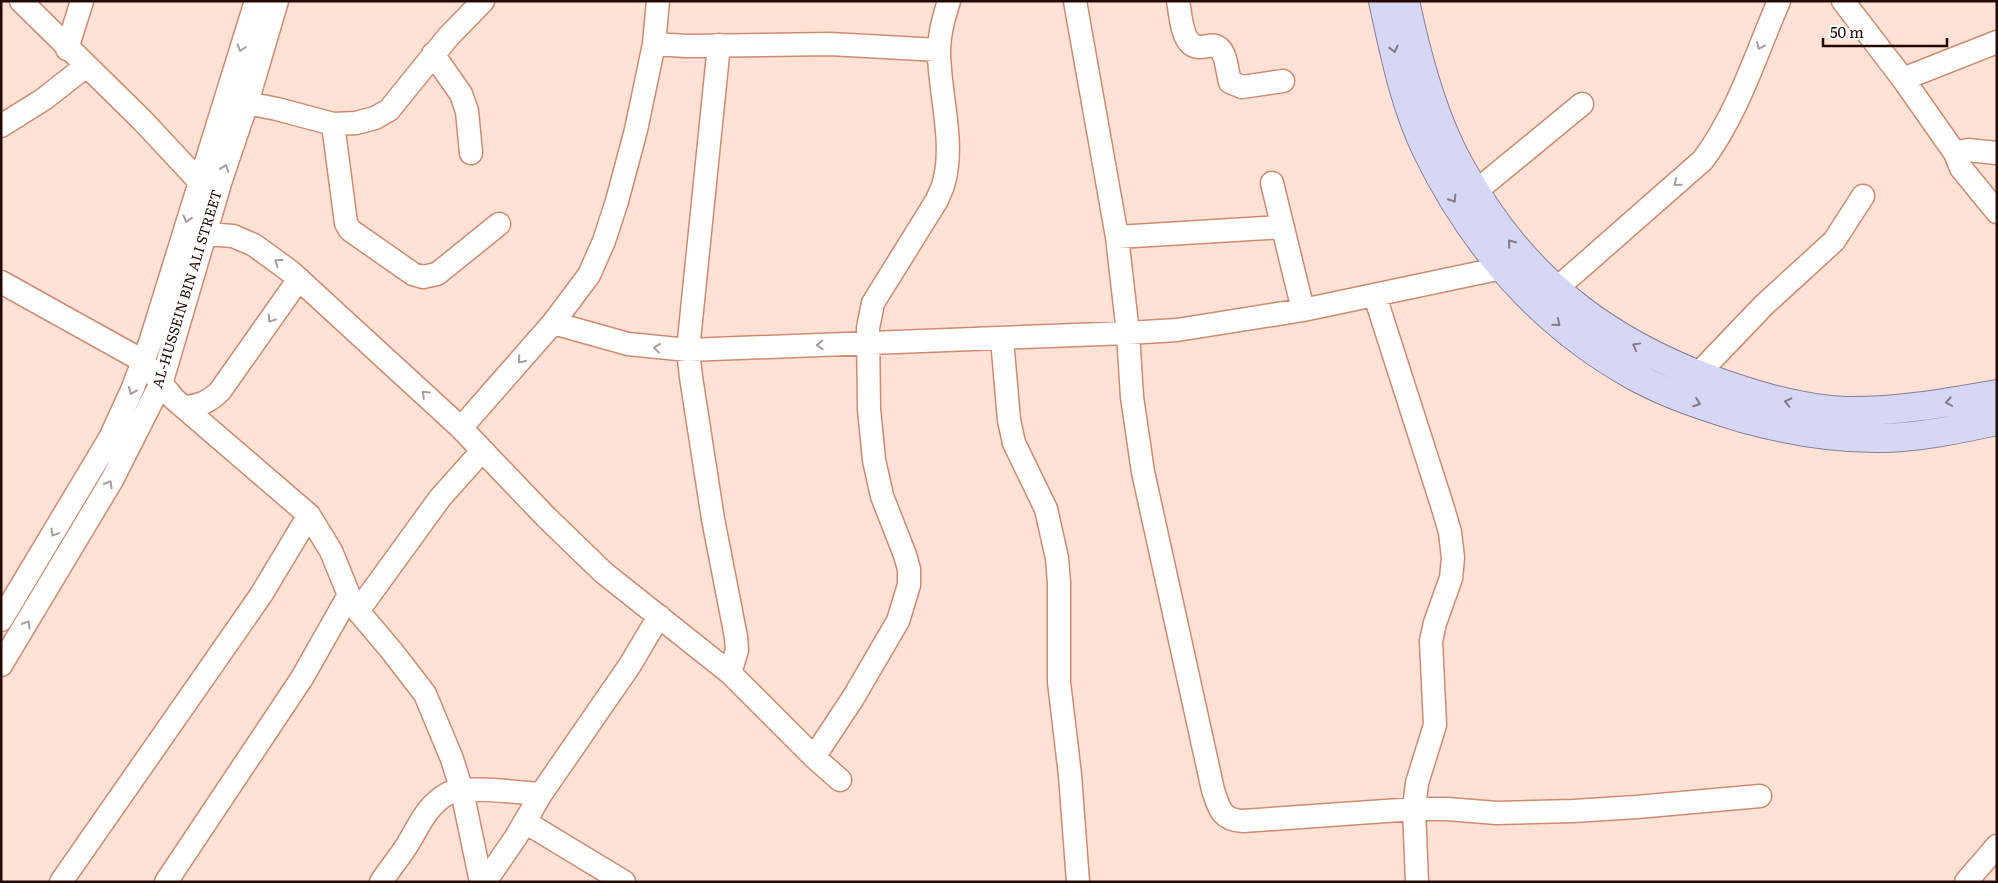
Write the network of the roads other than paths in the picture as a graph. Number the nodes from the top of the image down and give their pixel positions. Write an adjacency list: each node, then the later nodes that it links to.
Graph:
1 (21, 1): 17 (street)
2 (82, 1): 17 (street)
3 (256, 1): 30 (street, AL-HUSSEIN BIN ALI STREET, one-way to 30)
4 (277, 1): 23 (street, AL-HUSSEIN BIN ALI STREET)
5 (483, 1): 19 (street)
6 (658, 1): 15 (street)
7 (949, 1): 18 (street)
8 (1075, 1): 38 (street)
9 (1178, 1): 22 (street)
10 (1382, 1): 39 (main road, one-way to 39)
11 (1405, 1): 32 (main road)
12 (1779, 1): 42 (street, one-way to 42)
13 (1843, 1): 21 (street)
14 (1997, 42): 21 (street)
15 (654, 44): 16 (street); 45 (street)
16 (719, 45): 18 (street); 49 (street)
17 (67, 48): 20 (street)
18 (939, 50): 48 (street)
19 (433, 54): 25 (street); 28 (street)
20 (86, 66): 26 (street); 30 (street)
21 (1903, 79): 27 (street)
22 (1283, 81)
23 (247, 103): 25 (street); 37 (street, AL-HUSSEIN BIN ALI STREET, one-way to 23)
24 (1582, 104): 32 (street)
25 (334, 124): 35 (street)
26 (1, 126)
27 (1955, 152): 29 (street); 34 (street)
28 (471, 154)
29 (1997, 154)
30 (199, 181): 50 (street, AL-HUSSEIN BIN ALI STREET, one-way to 50)
31 (1272, 183): 36 (street)
32 (1475, 192): 42 (main road, one-way to 32)
33 (1863, 196): 51 (street)
34 (1997, 212)
35 (499, 224)
36 (1282, 226): 38 (street); 44 (street)
37 (206, 234): 40 (street, one-way to 37); 52 (street, AL-HUSSEIN BIN ALI STREET)
38 (1117, 237): 46 (street)
39 (1502, 268): 43 (street); 55 (main road, one-way to 55)
40 (299, 279): 54 (street, one-way to 54); 56 (street, one-way to 40)
41 (1, 282): 50 (street)
42 (1555, 290): 51 (main road, one-way to 42)
43 (1374, 296): 44 (street); 70 (street)
44 (1303, 310): 46 (street)
45 (553, 323): 49 (street, one-way to 45); 56 (street, one-way to 56)
46 (1128, 333): 47 (street); 70 (street)
47 (1002, 339): 48 (street); 78 (street)
48 (868, 344): 49 (street, one-way to 49); 65 (street)
49 (688, 350): 64 (street)
50 (143, 361): 52 (street); 59 (street, AL-HUSSEIN BIN ALI STREET, one-way to 59)
51 (1698, 374): 53 (main road, one-way to 51)
52 (162, 382): 54 (street); 63 (street, AL-HUSSEIN BIN ALI STREET, one-way to 52)
53 (1997, 394)
54 (184, 407): 58 (street)
55 (1997, 421)
56 (461, 428): 57 (street)
57 (482, 451): 60 (street); 61 (street)
58 (309, 515): 60 (street); 73 (street)
59 (9, 589): 62 (street, AL-HUSSEIN BIN ALI STREET)
60 (354, 603): 67 (street); 74 (street)
61 (659, 616): 64 (street); 68 (street)
62 (1, 620)
63 (1, 665)
64 (730, 673): 65 (street)
65 (814, 757): 66 (street)
66 (840, 780)
67 (462, 791): 68 (street); 75 (street); 76 (street)
68 (541, 794): 71 (street)
69 (1760, 796): 70 (street)
70 (1414, 809): 79 (street)
71 (525, 822): 76 (street); 77 (street)
72 (1997, 846): 80 (street)
73 (61, 882)
74 (166, 882)
75 (381, 882)
76 (483, 882)
77 (624, 882)
78 (1078, 882)
79 (1417, 882)
80 (1966, 882)

